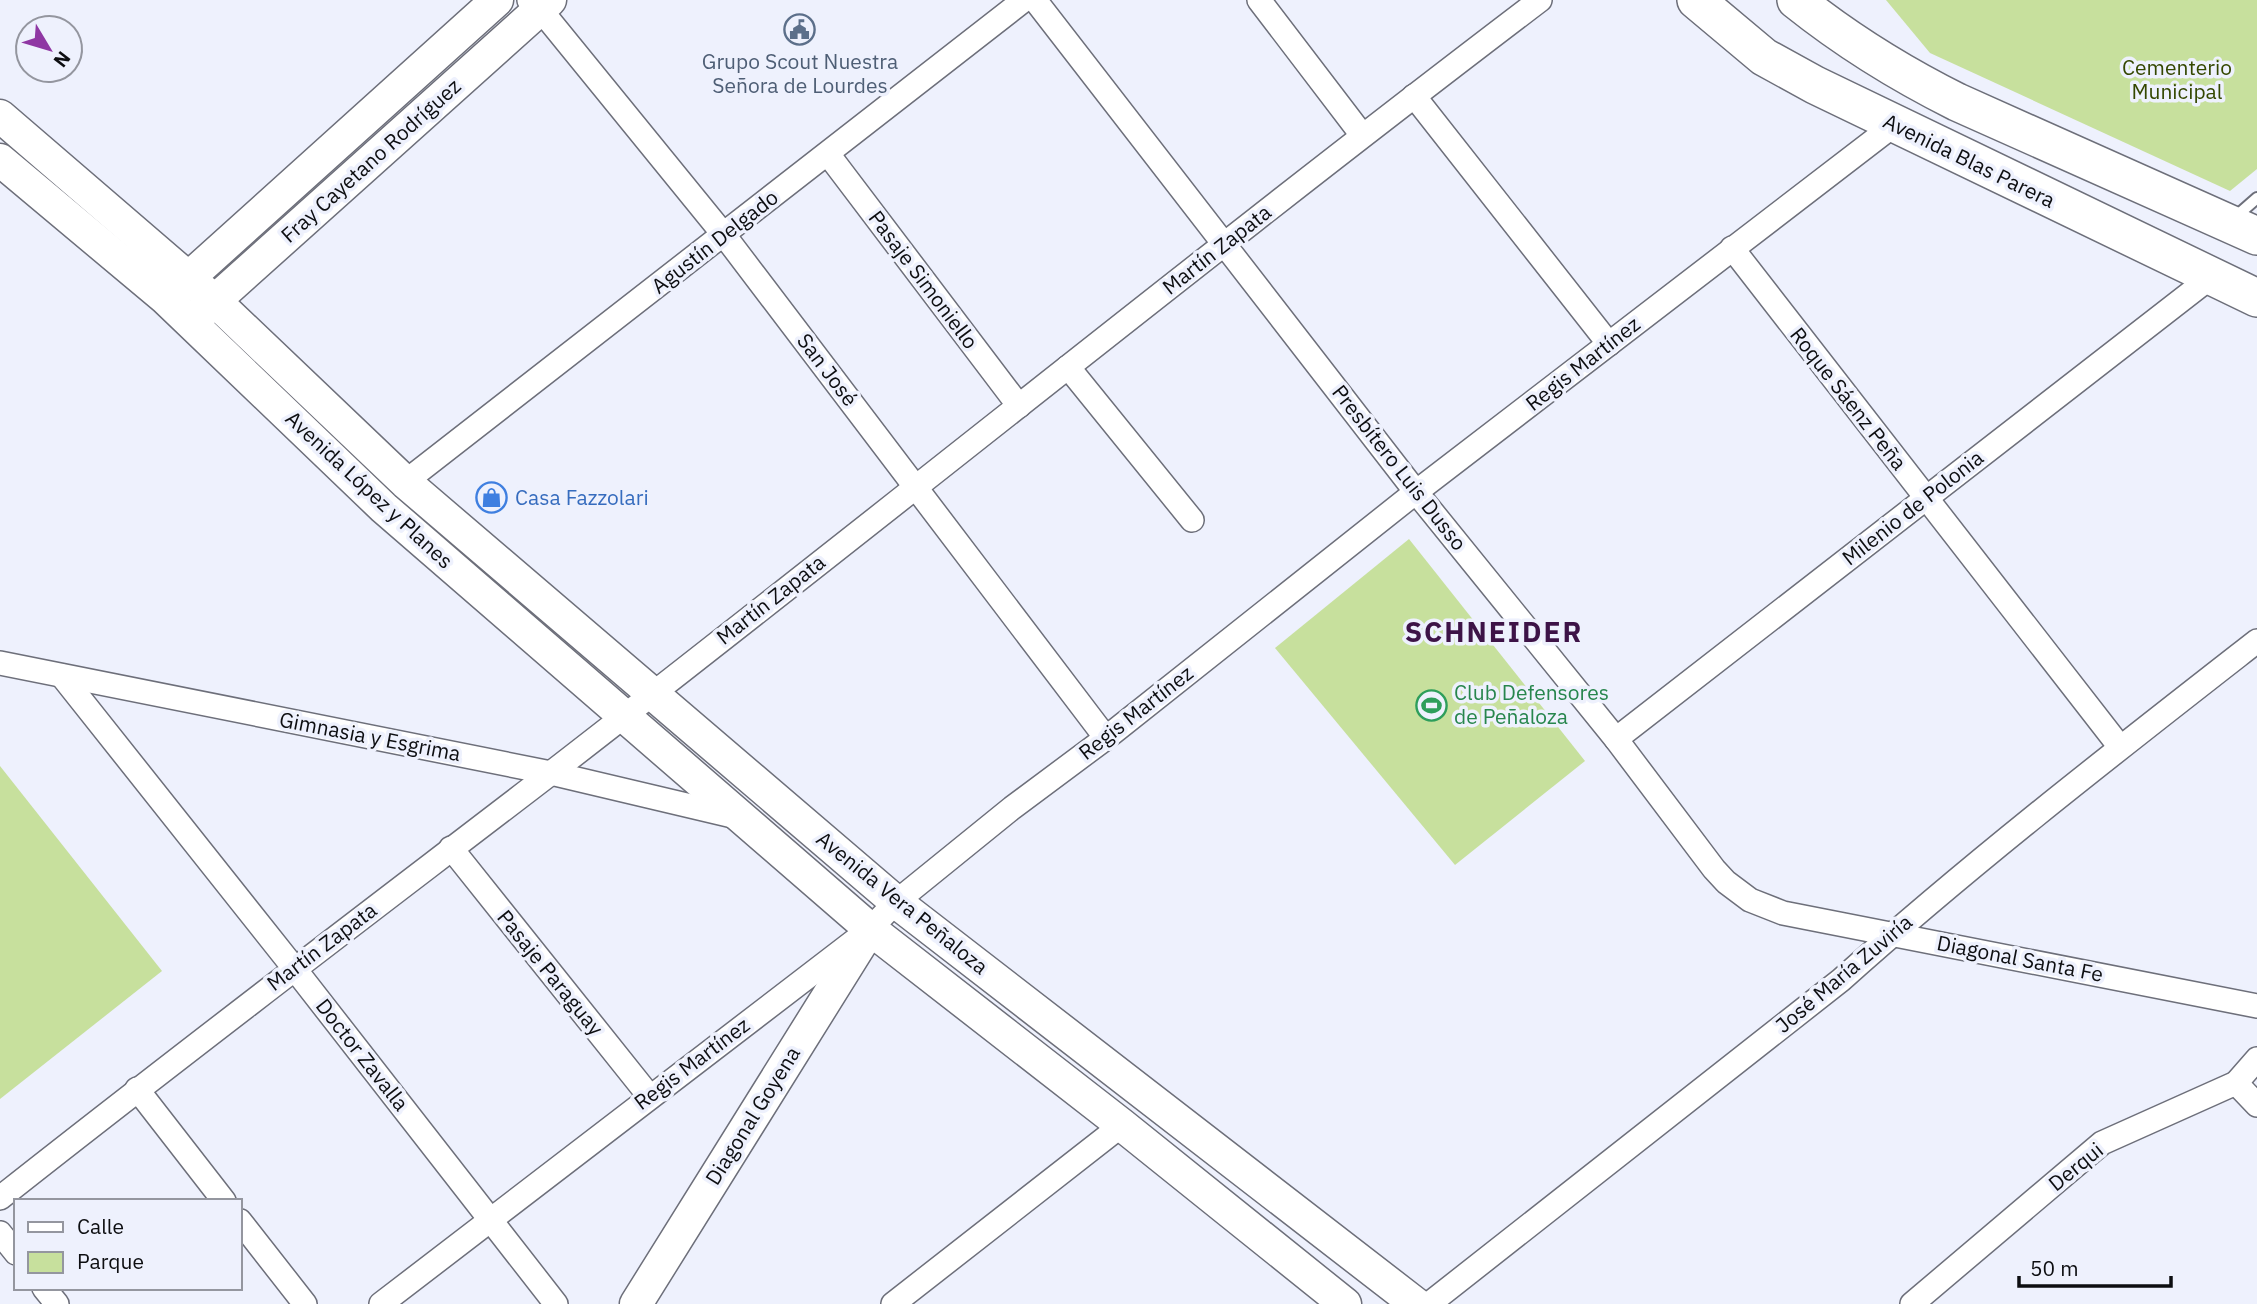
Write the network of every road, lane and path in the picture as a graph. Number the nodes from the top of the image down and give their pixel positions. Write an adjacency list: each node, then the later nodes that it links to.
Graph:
1 (497, 0): 30 (main road, Fray Cayetano Rodríguez)
2 (1024, 0): 20 (street, Agustín Delgado)
3 (1035, 0): 26 (street, Presbítero Luis Dusso)
4 (1259, 0): 19 (street)
5 (1540, 0): 15 (street, Martín Zapata)
6 (1671, 0): 14 (main road)
7 (1696, 0): 14 (main road, Avenida Blas Parera)
8 (1712, 0): 13 (lane)
9 (1780, 0): 28 (lane)
10 (1796, 0): 12 (main road)
11 (540, 3): 25 (street, San José); 32 (main road, Fray Cayetano Rodríguez)
12 (1814, 12): 24 (main road)
13 (1744, 25)
14 (1764, 57): 18 (main road, Avenida Blas Parera)
15 (1414, 96): 19 (street, Martín Zapata); 34 (street)
16 (1868, 97): 23 (lane)
17 (0, 116): 30 (main road, Avenida López y Planes)
18 (1894, 125): 27 (street, Regis Martínez); 29 (main road, Avenida Blas Parera)
19 (1363, 135): 26 (street, Martín Zapata)
20 (828, 154): 25 (street, Agustín Delgado); 36 (street, Pasaje Simoniello)
21 (0, 160): 30 (main road, Avenida López y Planes)
22 (2257, 198): 24 (lane)
23 (2085, 202)
24 (2243, 229)
25 (724, 234): 37 (street, Agustín Delgado); 38 (street, San José)
26 (1224, 244): 35 (street, Martín Zapata); 39 (street, Presbítero Luis Dusso)
27 (1732, 248): 34 (street, Regis Martínez); 40 (street, Roque Sáenz Peña)
28 (2257, 249)
29 (2211, 277): 31 (main road, Avenida Blas Parera); 40 (street, Milenio de Polonia)
30 (177, 288): 32 (main road, Avenida López y Planes); 33 (main road, Avenida López y Planes)
31 (2257, 298)
32 (215, 301): 33 (main road, Fray Cayetano Rodríguez); 37 (main road, Avenida López y Planes)
33 (191, 321): 46 (main road, Avenida López y Planes)
34 (1609, 344): 39 (street, Regis Martínez)
35 (1068, 367): 36 (street, Martín Zapata); 41 (street)
36 (1019, 406): 38 (street, Martín Zapata)
37 (405, 482): 45 (main road, Avenida Vera Peñaloza)
38 (916, 487): 45 (street, Martín Zapata); 47 (street, San José)
39 (1416, 492): 47 (street, Regis Martínez); 48 (street, Presbítero Luis Dusso)
40 (1926, 499): 48 (street, Milenio de Polonia); 49 (street, Roque Sáenz Peña)
41 (1192, 520)
42 (2257, 641): 49 (street, José María Zuviría)
43 (0, 663): 44 (street, Gimnasia y Esgrima)
44 (62, 676): 50 (street, Gimnasia y Esgrima); 57 (street, Doctor Zavalla)
45 (652, 693): 46 (street, Martín Zapata); 53 (main road, Avenida Vera Peñaloza)
46 (623, 716): 50 (street, Martín Zapata); 51 (main road, Avenida López y Planes)
47 (1106, 738): 53 (street, Regis Martínez)
48 (1616, 739): 54 (street, Presbítero Luis Dusso)
49 (2120, 747): 56 (street, José María Zuviría)
50 (551, 773): 51 (street, Gimnasia y Esgrima); 52 (street, Martín Zapata)
51 (740, 817): 55 (main road, Avenida Vera Peñaloza)
52 (451, 849): 57 (street, Martín Zapata); 62 (street, Pasaje Paraguay)
53 (896, 902): 55 (street, Regis Martínez); 80 (main road, Avenida Vera Peñaloza)
54 (1783, 913): 56 (street, Diagonal Santa Fe)
55 (870, 929): 62 (street, Regis Martínez); 64 (main road, Avenida Vera Peñaloza); 77 (main road, Diagonal Goyena)
56 (1892, 934): 58 (street, Diagonal Santa Fe); 81 (street, José María Zuviría)
57 (294, 968): 61 (street, Martín Zapata); 67 (street, Doctor Zavalla)
58 (2257, 1006)
59 (2257, 1059): 60 (street, Derqui)
60 (2236, 1083): 63 (street); 72 (street, Derqui)
61 (137, 1089): 65 (street, Martín Zapata); 66 (street)
62 (650, 1097): 67 (street, Regis Martínez)
63 (2257, 1105)
64 (1122, 1125): 78 (street); 79 (main road, Avenida Vera Peñaloza)
65 (0, 1198)
66 (222, 1199)
67 (491, 1218): 75 (street, Regis Martínez); 76 (street, Doctor Zavalla)
68 (242, 1224): 74 (street)
69 (0, 1233): 70 (street)
70 (14, 1250)
71 (46, 1290): 73 (street)
72 (1927, 1300)
73 (57, 1304)
74 (304, 1304)
75 (381, 1304)
76 (556, 1304)
77 (636, 1304)
78 (892, 1304)
79 (1345, 1304)
80 (1416, 1304)
81 (1430, 1304)

